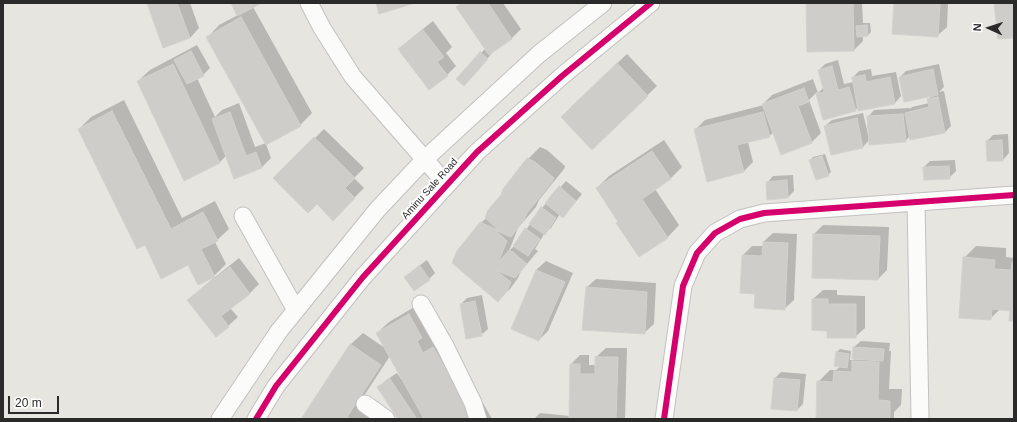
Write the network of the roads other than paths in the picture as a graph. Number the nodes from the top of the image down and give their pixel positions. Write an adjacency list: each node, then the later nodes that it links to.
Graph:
1 (308, 3): 4 (street)
2 (603, 3): 4 (street)
3 (651, 3): 5 (street, Aminu Sale Road)
4 (425, 159): 5 (street); 10 (street)
5 (447, 185): 13 (street, Aminu Sale Road)
6 (1014, 195): 7 (street)
7 (916, 202): 16 (street); 17 (street)
8 (243, 216): 10 (street)
9 (421, 304): 15 (street)
10 (296, 310): 12 (street)
11 (365, 404): 14 (street)
12 (220, 419)
13 (256, 419)
14 (386, 419)
15 (478, 419)
16 (664, 419)
17 (920, 419)

